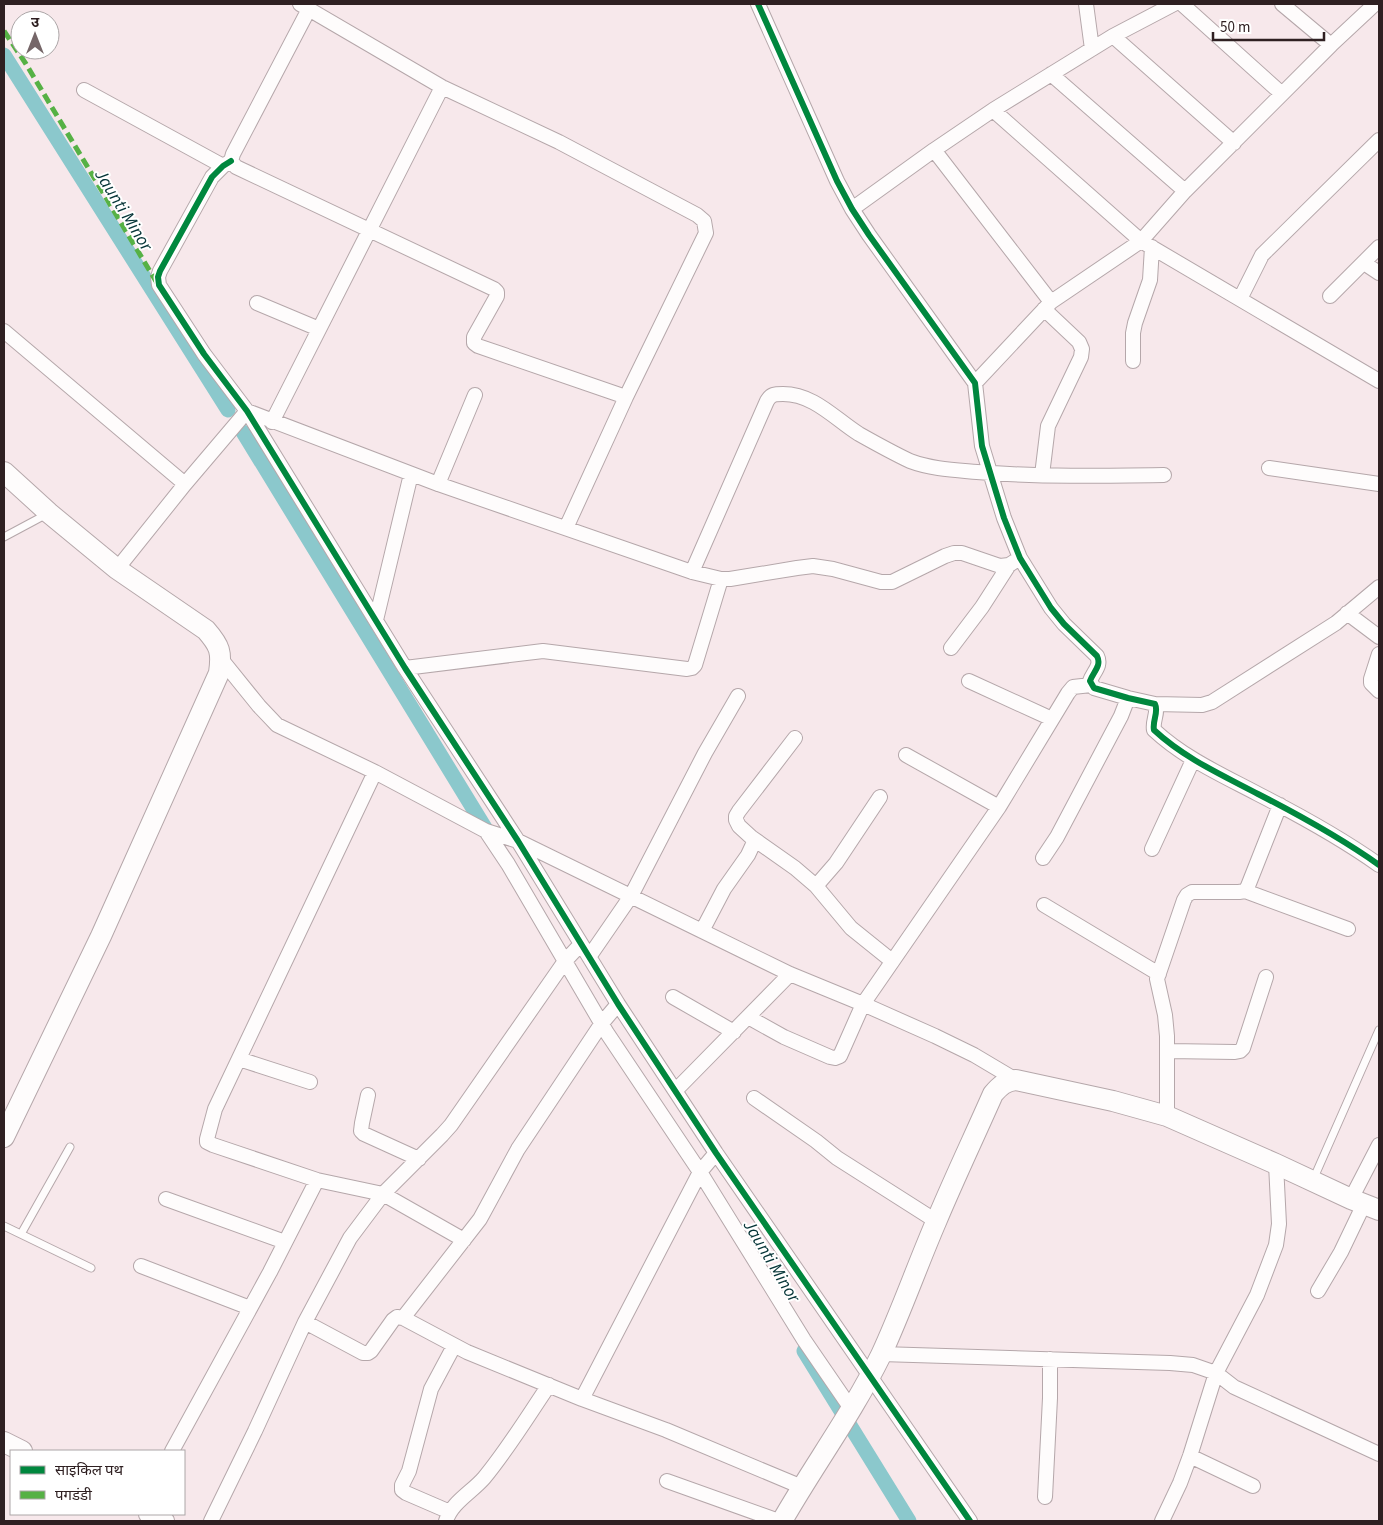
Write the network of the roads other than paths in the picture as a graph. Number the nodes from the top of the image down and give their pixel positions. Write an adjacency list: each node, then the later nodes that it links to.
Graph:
1 (758, 4): 22 (street)
2 (1086, 4): 11 (street)
3 (1174, 4): 8 (street)
4 (1182, 4): 15 (street)
5 (1282, 4): 10 (street)
6 (1375, 4): 10 (street)
7 (304, 6): 13 (street); 20 (street)
8 (1151, 10): 9 (street)
9 (1113, 36): 11 (street); 18 (street)
10 (1331, 45): 15 (street)
11 (1092, 49): 12 (street)
12 (1051, 74): 16 (street); 21 (street)
13 (442, 87): 23 (street); 38 (street)
14 (84, 90): 20 (street)
15 (1282, 94): 18 (street)
16 (993, 110): 19 (street); 24 (street)
17 (1379, 140): 29 (street)
18 (1234, 143): 21 (street)
19 (934, 150): 22 (street); 31 (street)
20 (227, 164): 23 (street); 39 (street)
21 (1186, 191): 24 (street)
22 (852, 209): 36 (street)
23 (370, 230): 32 (street); 38 (street)
24 (1147, 244): 29 (street); 31 (street); 34 (street)
25 (1379, 247): 26 (street)
26 (1364, 263): 27 (street); 28 (street)
27 (1379, 273)
28 (1330, 296)
29 (1240, 299): 35 (street)
30 (258, 303): 32 (street)
31 (1048, 305): 36 (street); 45 (street)
32 (319, 328): 40 (street)
33 (4, 331): 47 (street)
34 (1133, 361)
35 (1379, 381)
36 (975, 383): 43 (street)
37 (475, 395): 48 (street)
38 (626, 397): 51 (street)
39 (247, 412): 40 (street); 47 (street); 59 (street)
40 (272, 422): 44 (street)
41 (1269, 468): 49 (street)
42 (4, 472): 50 (street)
43 (990, 473): 45 (street); 53 (street); 55 (street)
44 (411, 474): 48 (street); 59 (street)
45 (1042, 475): 46 (street)
46 (1164, 475)
47 (186, 484): 54 (street)
48 (438, 484): 51 (street)
49 (1379, 484)
50 (49, 513): 52 (lane); 54 (street)
51 (566, 528): 55 (street)
52 (4, 537)
53 (1015, 561): 56 (street); 61 (street); 66 (street)
54 (116, 569): 63 (street)
55 (692, 572): 56 (street)
56 (722, 579): 64 (street)
57 (1379, 587): 58 (street)
58 (1347, 613): 60 (street); 70 (street)
59 (376, 620): 64 (street)
60 (1379, 637)
61 (951, 648)
62 (1379, 654): 67 (street)
63 (221, 659): 75 (street); 111 (street)
64 (405, 668): 80 (street)
65 (969, 681): 71 (street)
66 (1091, 685): 69 (street); 71 (street)
67 (1379, 691)
68 (738, 696): 87 (street)
69 (1128, 698): 70 (street); 83 (street)
70 (1155, 704): 74 (street)
71 (1052, 718): 78 (street)
72 (794, 738): 81 (street)
73 (906, 754): 78 (street)
74 (1193, 760): 77 (street); 82 (street)
75 (375, 772): 79 (street); 104 (street)
76 (880, 797): 85 (street)
77 (1280, 805): 84 (street); 86 (street)
78 (999, 807): 93 (street)
79 (489, 832): 80 (street); 91 (street)
80 (512, 839): 87 (street); 91 (street)
81 (755, 840): 85 (street); 90 (street)
82 (1152, 849)
83 (1043, 858)
84 (1379, 865)
85 (816, 886): 93 (street)
86 (1245, 891): 89 (street); 95 (street)
87 (631, 896): 90 (street); 92 (street)
88 (1044, 905): 95 (street)
89 (1348, 929)
90 (702, 931): 94 (street)
91 (572, 953): 92 (street); 99 (street); 114 (street)
92 (588, 957): 99 (street)
93 (892, 961): 98 (street)
94 (790, 974): 98 (street); 100 (street)
95 (1159, 974): 103 (street)
96 (1266, 977): 103 (street)
97 (673, 997): 102 (street)
98 (863, 1004): 100 (street); 105 (street)
99 (610, 1013): 107 (street); 115 (street); 125 (street)
100 (748, 1017): 102 (street)
101 (1379, 1030): 118 (lane)
102 (734, 1032): 107 (street)
103 (1168, 1051): 110 (street)
104 (238, 1059): 106 (street); 117 (street)
105 (1016, 1080): 110 (street); 122 (street)
106 (310, 1082)
107 (676, 1090): 115 (street)
108 (368, 1095): 114 (street)
109 (754, 1098): 122 (street)
110 (1167, 1116): 116 (street)
111 (4, 1137)
112 (1379, 1144): 121 (street)
113 (70, 1147): 124 (lane)
114 (419, 1159): 119 (street)
115 (708, 1162): 138 (street); 138 (street); 139 (street)
116 (1276, 1164): 118 (street); 136 (street)
117 (317, 1180): 119 (street); 126 (street)
118 (1312, 1180): 121 (street)
119 (382, 1194): 125 (street); 132 (street)
120 (166, 1199): 126 (street)
121 (1365, 1204): 129 (street)
122 (936, 1221): 134 (street)
123 (4, 1226): 124 (lane)
124 (21, 1234): 128 (lane)
125 (464, 1240): 131 (street)
126 (285, 1242): 130 (street)
127 (141, 1266): 130 (street)
128 (91, 1268)
129 (1318, 1291)
130 (250, 1308): 142 (street)
131 (403, 1318): 132 (street); 133 (street)
132 (305, 1322): 152 (street)
133 (454, 1346): 137 (street); 150 (street)
134 (881, 1354): 135 (street); 138 (street)
135 (1050, 1359): 136 (street); 148 (street)
136 (1216, 1373): 143 (street); 144 (street)
137 (548, 1385): 139 (street); 150 (street)
138 (861, 1393): 147 (street); 154 (street)
139 (582, 1398): 147 (street)
140 (4, 1442): 141 (street)
141 (20, 1450)
142 (173, 1450)
143 (1379, 1454)
144 (1190, 1456): 146 (street); 155 (street)
145 (667, 1481): 153 (street)
146 (1253, 1486)
147 (802, 1487): 153 (street)
148 (1045, 1496)
149 (151, 1515): 151 (street)
150 (448, 1517)
151 (164, 1521)
152 (211, 1521)
153 (781, 1521)
154 (970, 1521)
155 (1162, 1521)

